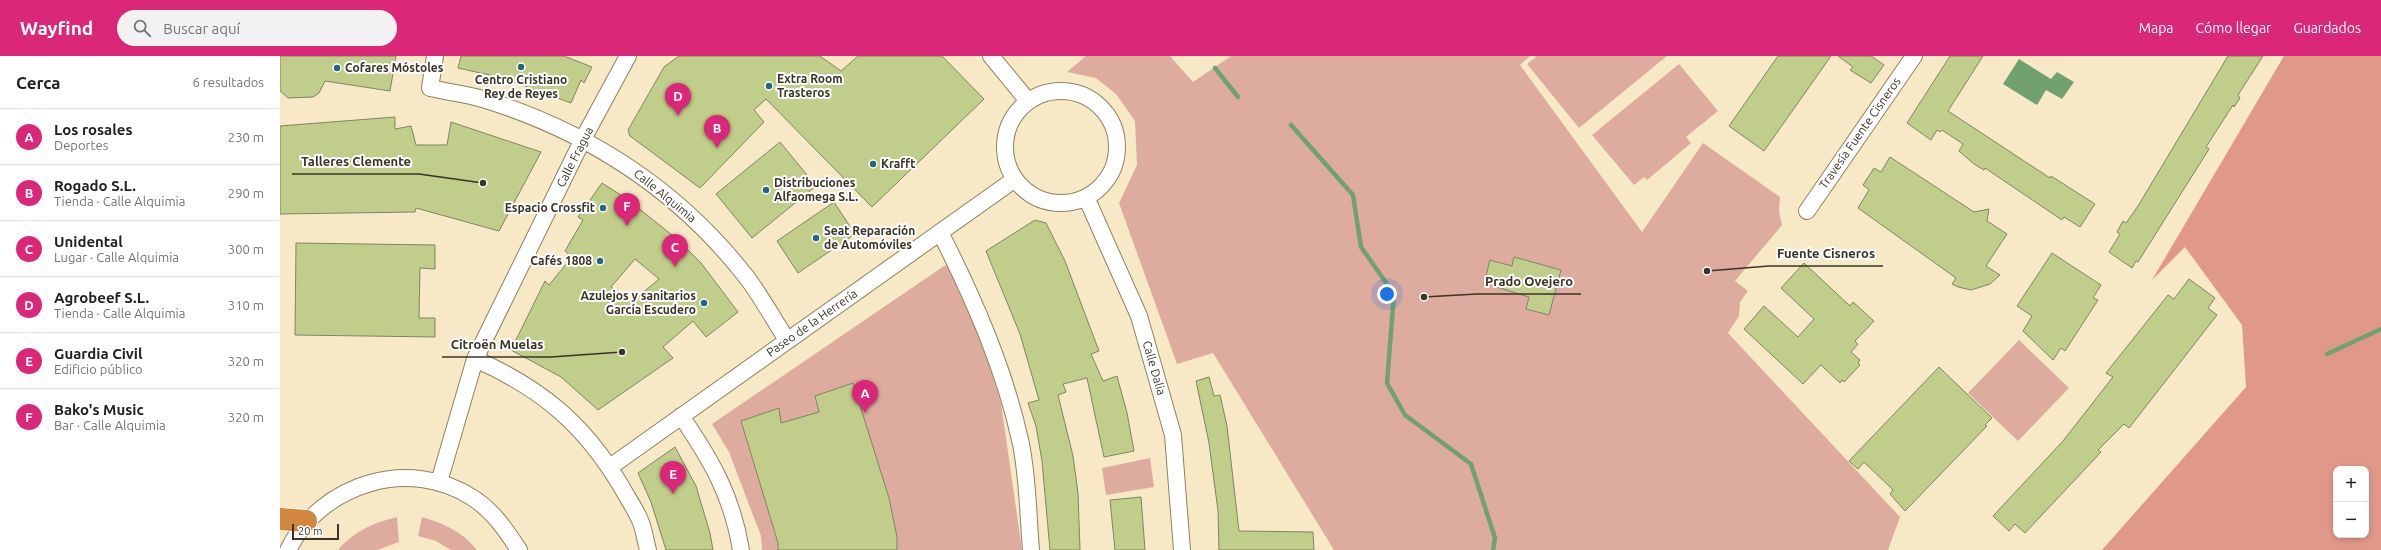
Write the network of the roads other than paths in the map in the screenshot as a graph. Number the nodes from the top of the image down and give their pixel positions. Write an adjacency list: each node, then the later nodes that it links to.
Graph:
1 (435, 56): 6 (street, Calle Alquimia)
2 (628, 56): 6 (street, Calle Fragua)
3 (991, 56): 5 (street)
4 (1914, 56): 9 (street, Travesía Fuente Cisneros)
5 (1028, 101): 7 (street); 8 (street)
6 (583, 139): 11 (street, Calle Alquimia); 12 (street, Calle Fragua)
7 (1015, 179): 8 (street); 10 (street, Paseo de la Herrería)
8 (1086, 197): 23 (street, Calle Dalia)
9 (1807, 211)
10 (940, 232): 11 (street, Paseo de la Herrería); 22 (street)
11 (787, 340): 13 (street, Paseo de la Herrería)
12 (475, 359): 14 (street); 15 (street, Calle Fragua)
13 (681, 416): 14 (street, Paseo de la Herrería); 21 (street)
14 (610, 467): 20 (street)
15 (440, 482): 17 (street); 19 (street)
16 (280, 519): 17 (highway)
17 (306, 521): 18 (street)
18 (288, 550)
19 (519, 550)
20 (648, 550)
21 (741, 550)
22 (1031, 550)
23 (1182, 550)

